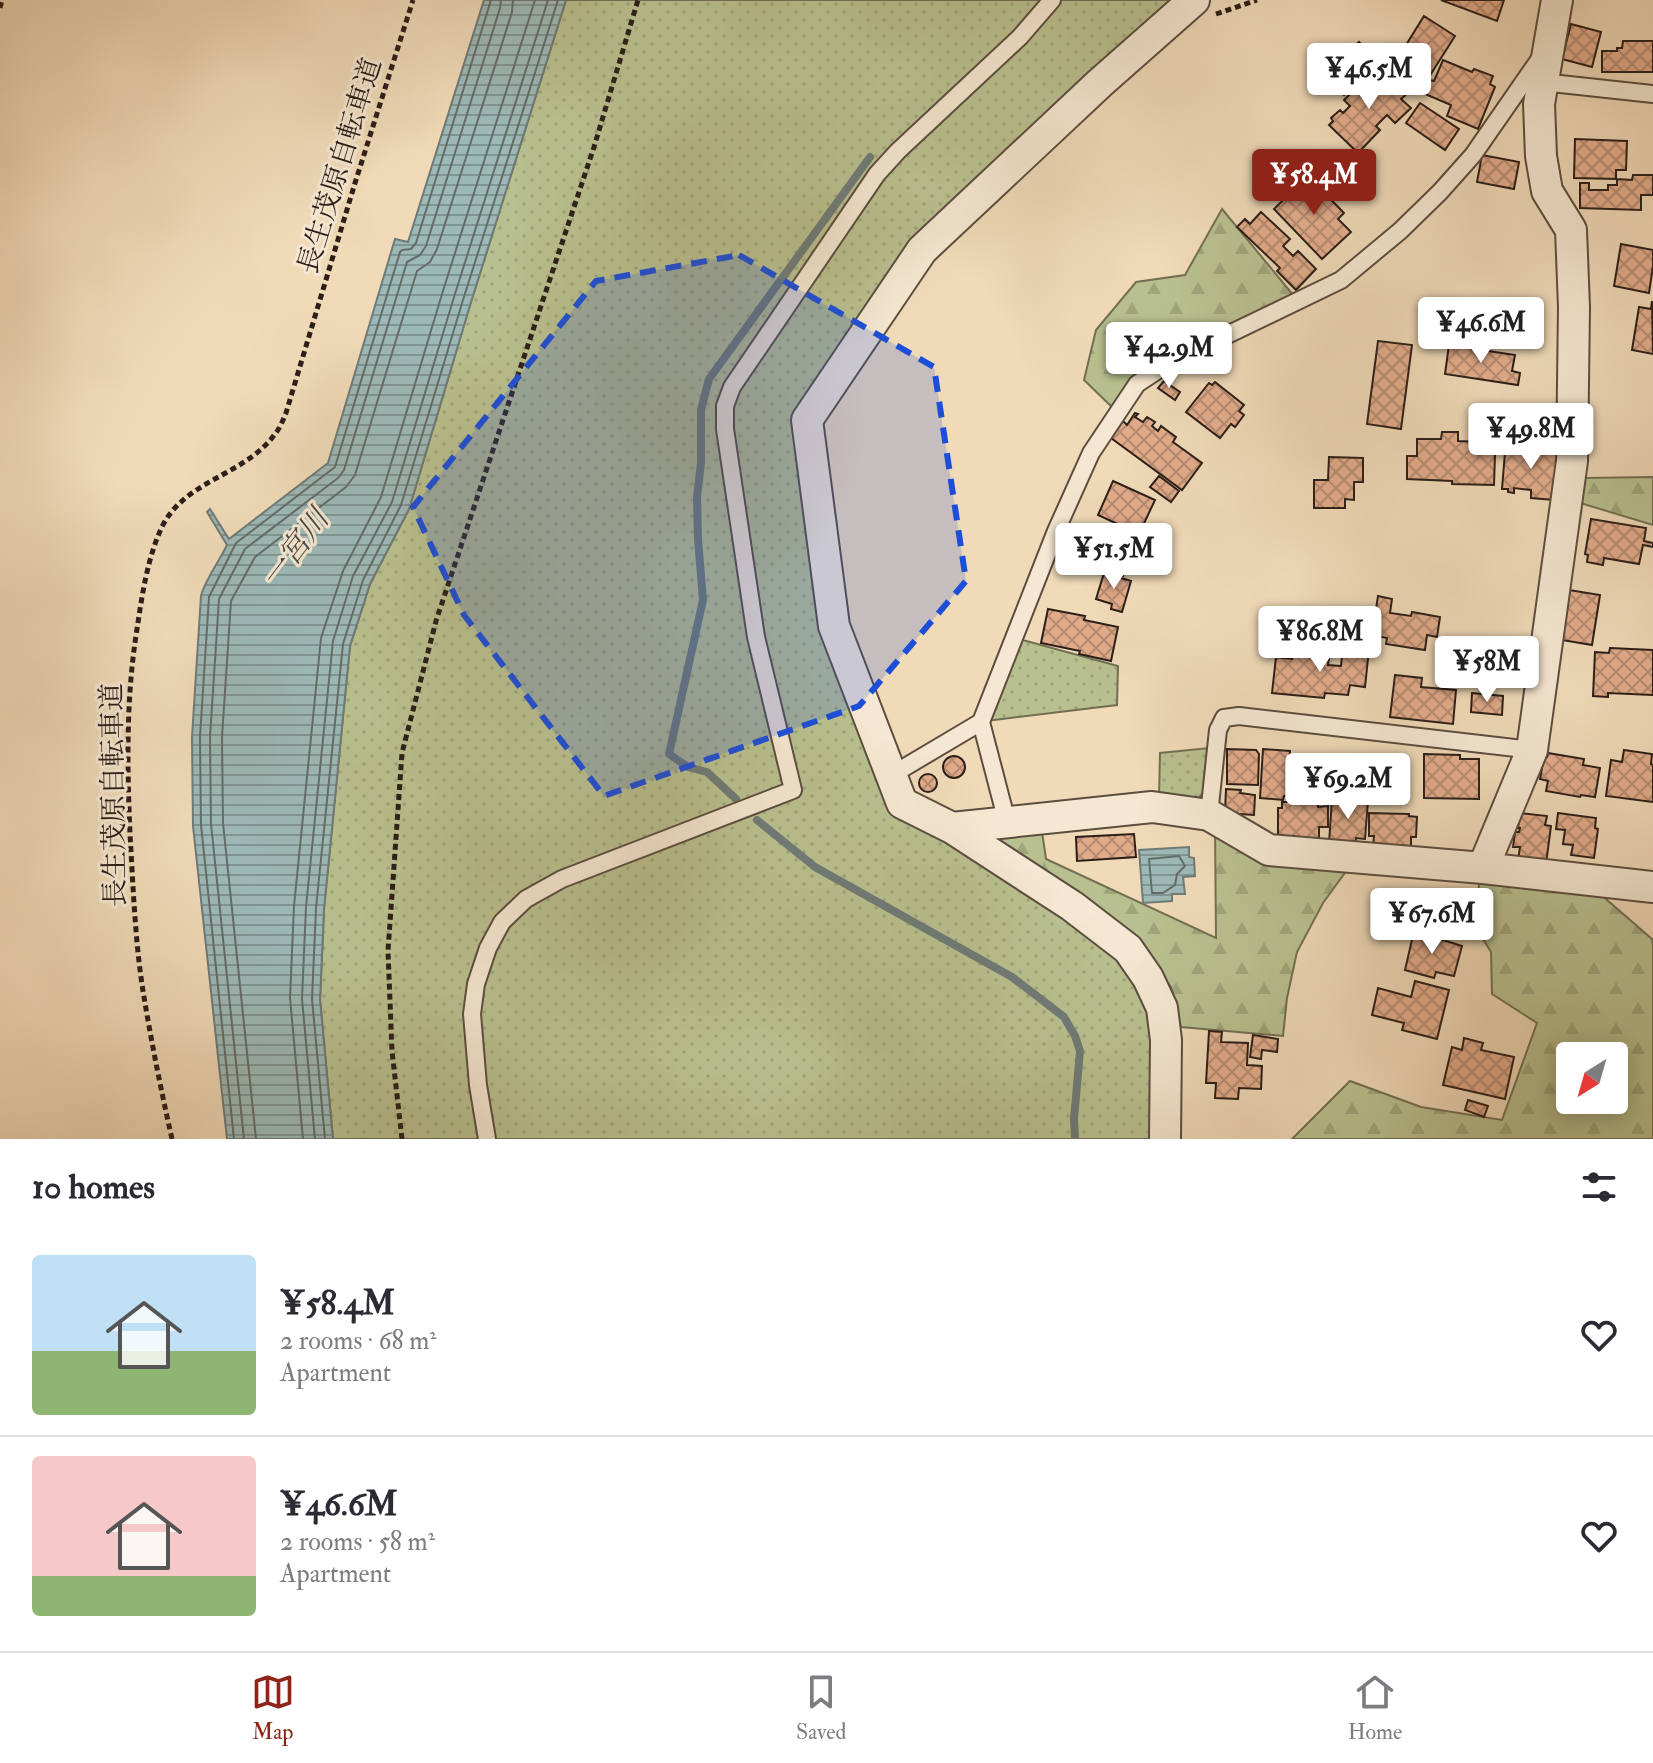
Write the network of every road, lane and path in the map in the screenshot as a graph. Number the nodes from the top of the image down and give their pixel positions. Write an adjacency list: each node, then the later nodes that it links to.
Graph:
1 (2, 0): 7 (path)
2 (413, 0): 19 (path, 長生茂原自転車道)
3 (638, 0): 20 (path)
4 (1052, 0): 21 (lane)
5 (1194, 0): 13 (street)
6 (1557, 0): 8 (street)
7 (0, 8)
8 (1549, 45): 9 (street); 11 (lane)
9 (1542, 82): 10 (lane); 12 (street)
10 (1653, 94)
11 (981, 722): 13 (lane); 15 (lane)
12 (1532, 750): 14 (lane); 17 (street)
13 (890, 776): 16 (street)
14 (1209, 815): 15 (street); 17 (street)
15 (1007, 822): 16 (street)
16 (952, 828): 22 (street)
17 (1483, 868): 18 (street)
18 (1653, 887)
19 (172, 1139)
20 (402, 1139)
21 (487, 1139)
22 (1165, 1139)

